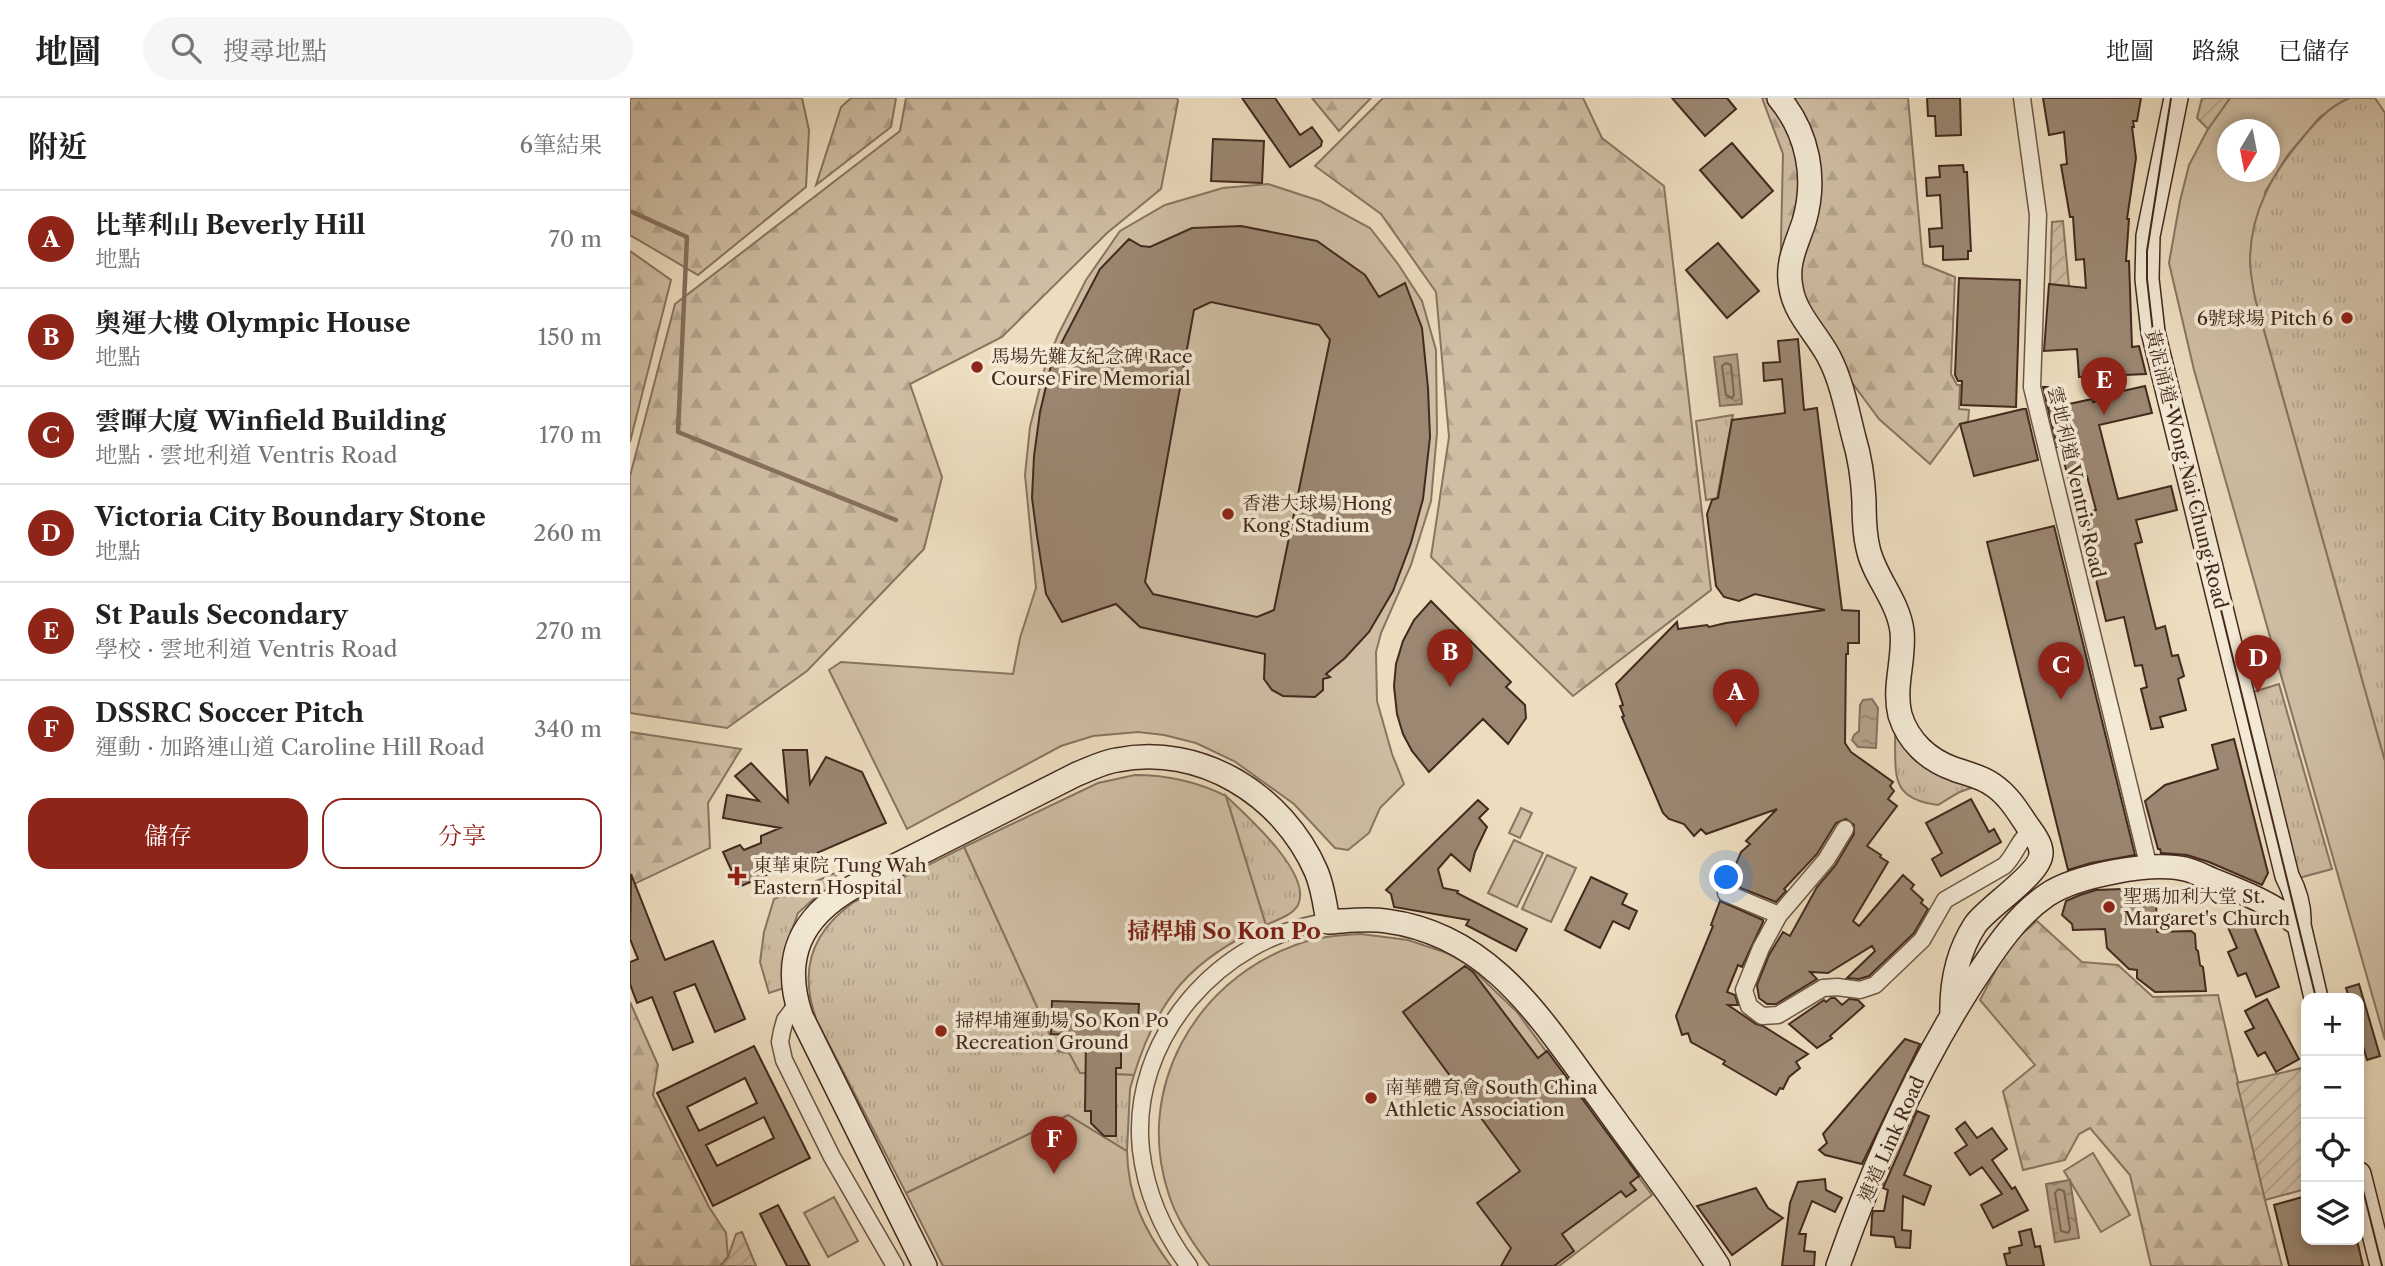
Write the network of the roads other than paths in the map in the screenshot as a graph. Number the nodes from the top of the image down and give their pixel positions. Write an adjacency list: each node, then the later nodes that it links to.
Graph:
1 (1779, 98): 5 (street)
2 (2022, 98): 6 (street, 雲地利道 Ventris Road)
3 (2176, 99): 7 (street, 黃泥涌道 Wong Nai Chung Road)
4 (1845, 830): 10 (street)
5 (2031, 831): 10 (street); 15 (street)
6 (2149, 868): 9 (street, 連道 Link Road); 15 (street, 連道 Link Road)
7 (2287, 876): 9 (street); 12 (street, 黃泥涌道 Wong Nai Chung Road)
8 (1726, 893): 10 (street)
9 (2267, 904): 12 (street, 連道 Link Road)
10 (1779, 915)
11 (1328, 922): 14 (street); 19 (street); 20 (street)
12 (2299, 925): 13 (street, 黃泥涌道 Wong Nai Chung Road)
13 (2315, 993)
14 (797, 1004): 17 (street); 18 (street)
15 (1952, 1016): 21 (street, 連道 Link Road)
16 (2361, 1182): 22 (street)
17 (895, 1266)
18 (925, 1266)
19 (1189, 1266)
20 (1718, 1266)
21 (1838, 1266)
22 (2382, 1266)

